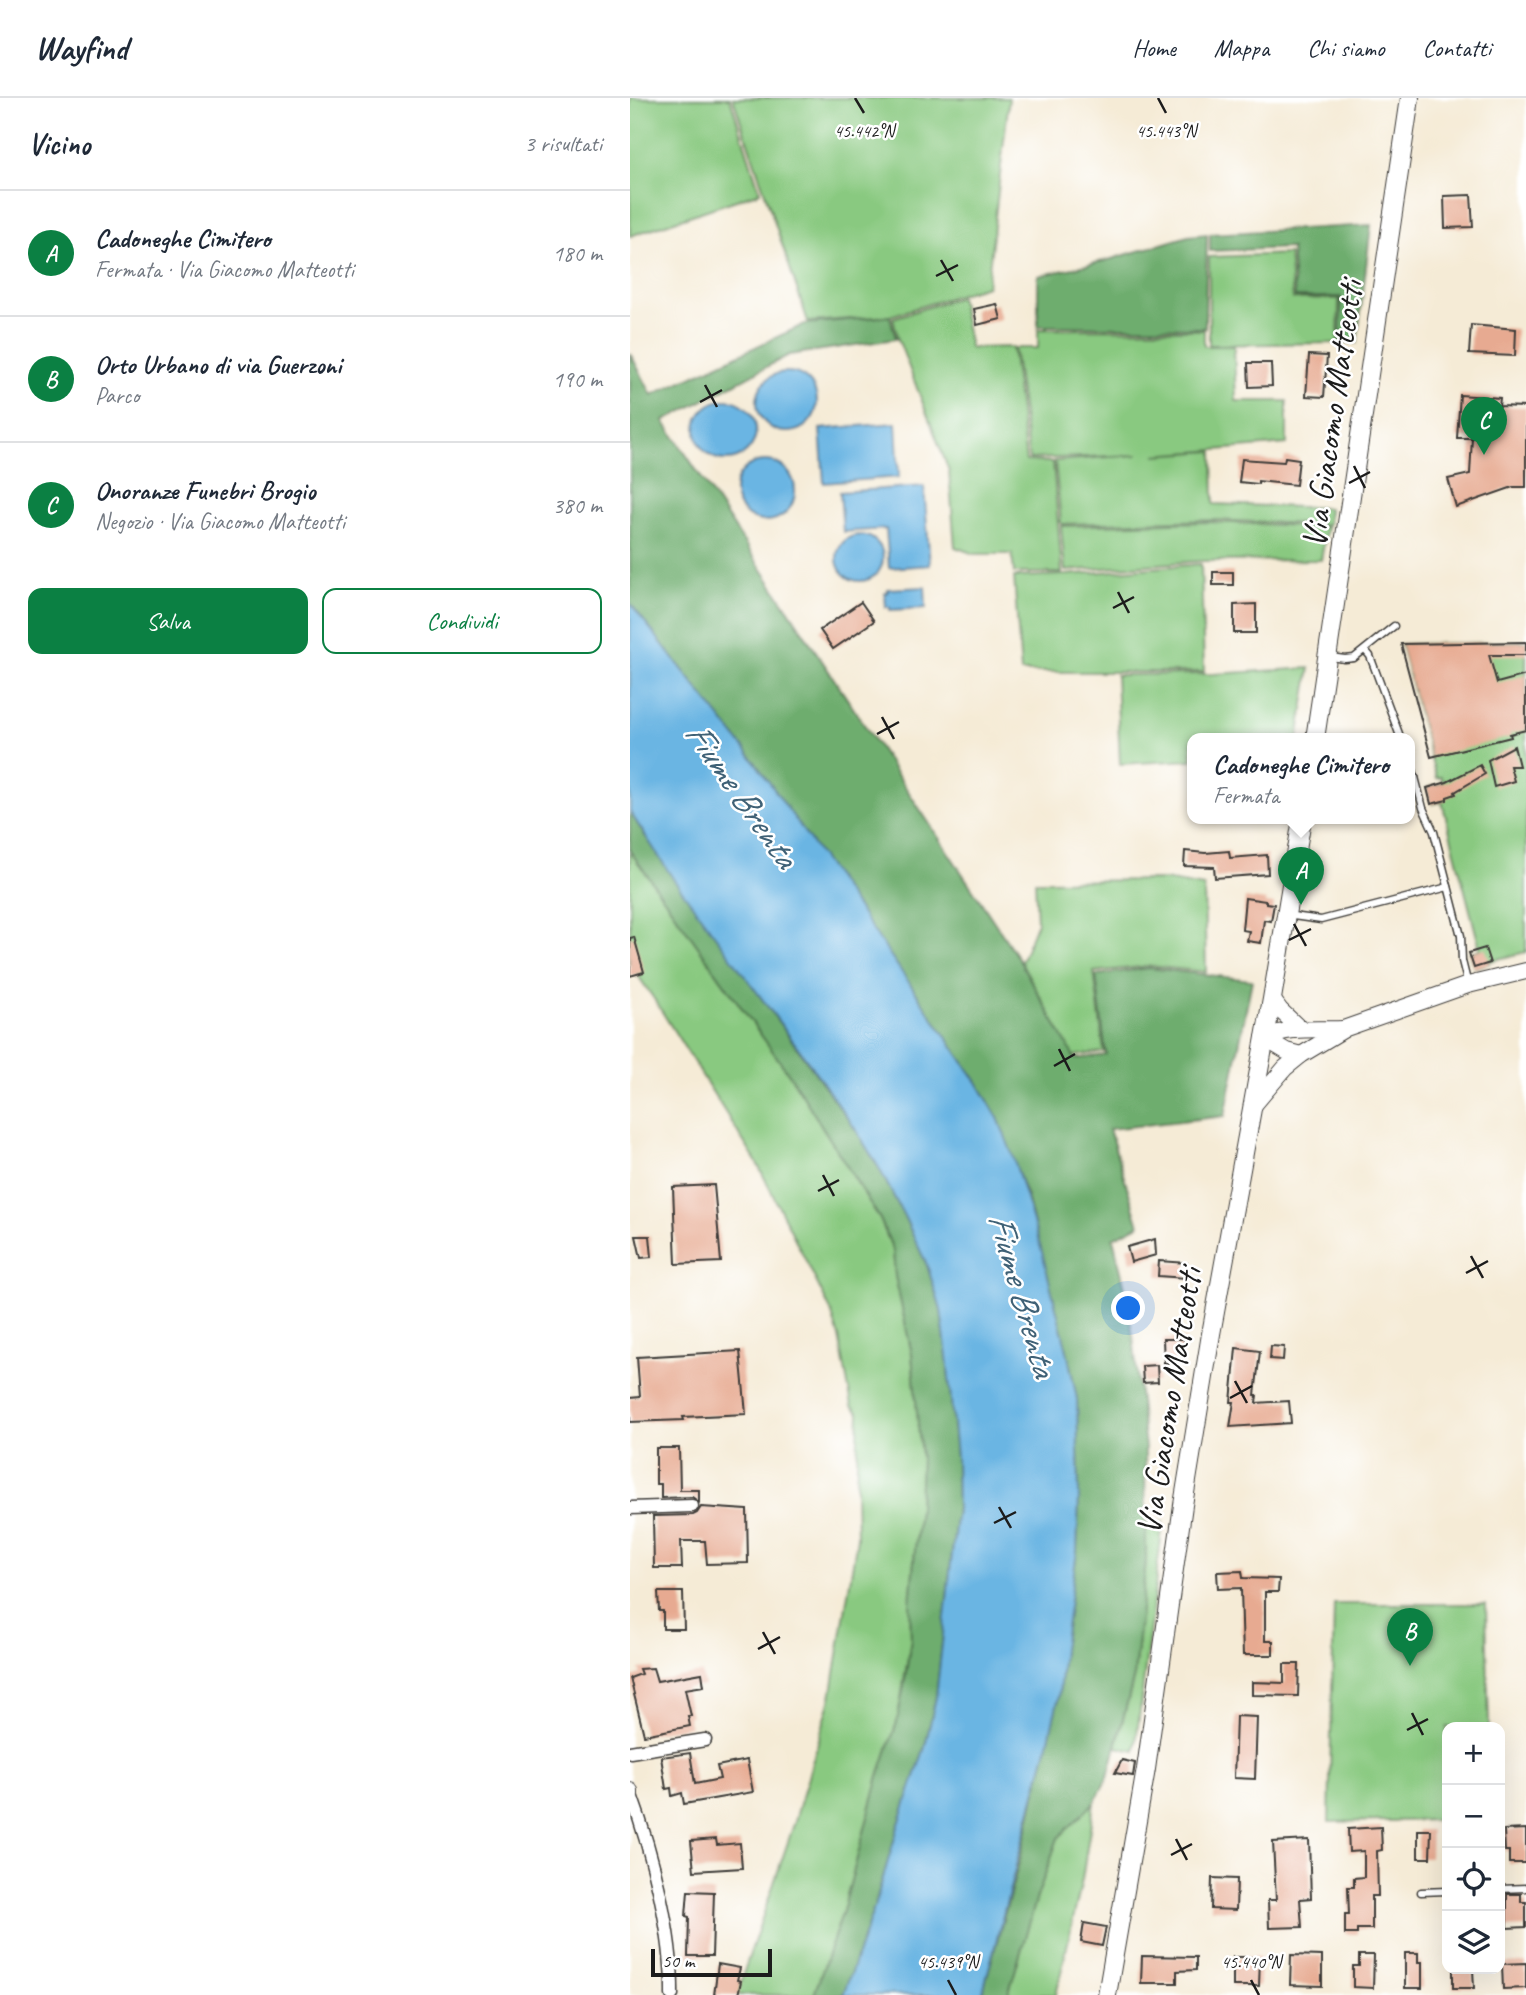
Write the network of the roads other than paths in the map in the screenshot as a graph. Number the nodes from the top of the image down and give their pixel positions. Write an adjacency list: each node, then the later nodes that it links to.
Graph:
1 (1410, 98): 4 (main road, Via Giacomo Matteotti)
2 (1394, 626): 3 (lane)
3 (1365, 650): 4 (lane); 6 (lane)
4 (1328, 657): 5 (main road, Via Giacomo Matteotti)
5 (1316, 733)
6 (1399, 733)
7 (1415, 786): 9 (lane)
8 (1301, 824): 10 (main road, Via Giacomo Matteotti)
9 (1448, 887): 10 (lane); 12 (lane)
10 (1286, 915): 13 (main road, Via Giacomo Matteotti)
11 (1526, 971): 12 (street)
12 (1468, 985): 15 (street)
13 (1272, 999): 14 (street); 16 (main road, Via Giacomo Matteotti)
14 (1299, 1028): 15 (street); 16 (street)
15 (1346, 1028): 17 (street)
16 (1264, 1038): 17 (street); 18 (main road, Via Giacomo Matteotti)
17 (1301, 1055): 18 (street)
18 (1252, 1107): 29 (main road, Via Giacomo Matteotti)
19 (692, 1506): 20 (street)
20 (630, 1508)
21 (705, 1740): 22 (street)
22 (630, 1752)
23 (630, 1794): 28 (street)
24 (1526, 1888): 25 (lane)
25 (1505, 1889)
26 (1442, 1891): 27 (lane)
27 (1421, 1892)
28 (672, 1995)
29 (1107, 1995)

